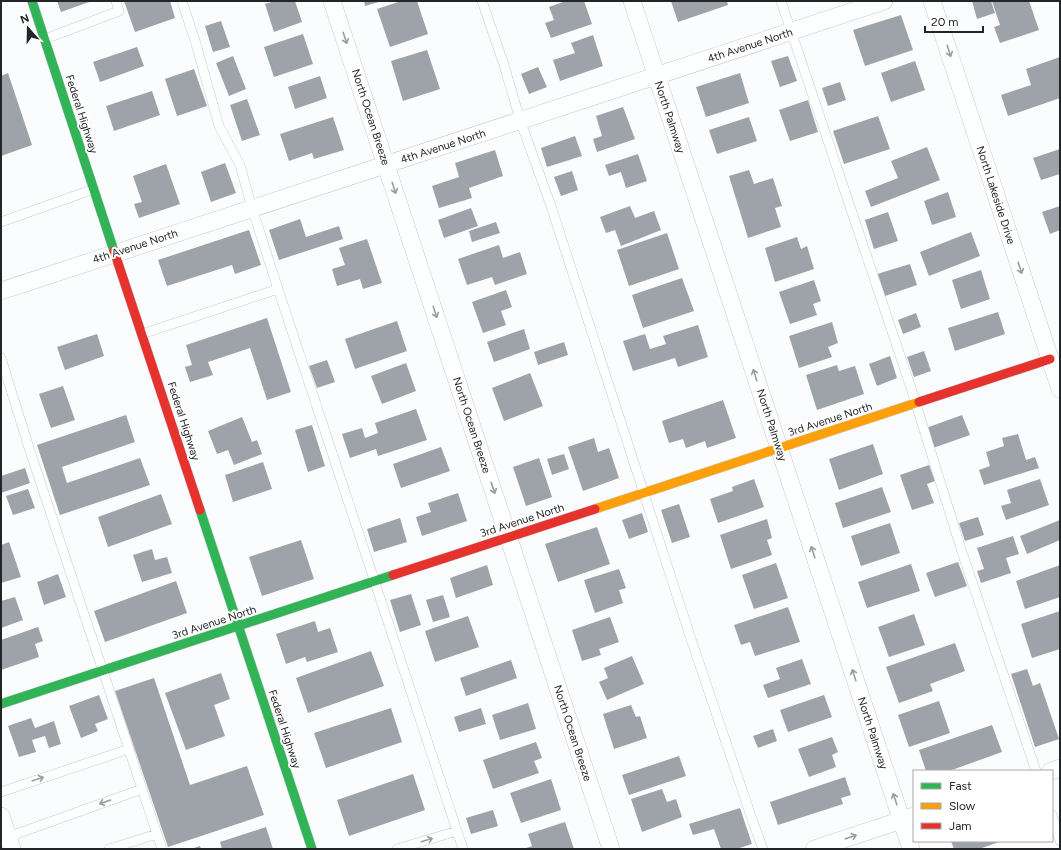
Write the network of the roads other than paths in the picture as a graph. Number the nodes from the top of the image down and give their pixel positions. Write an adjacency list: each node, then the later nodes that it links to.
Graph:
1 (32, 1): 11 (street, Federal Highway)
2 (116, 1): 11 (lane)
3 (182, 1): 16 (lane)
4 (332, 1): 14 (street, North Ocean Breeze, one-way to 14)
5 (482, 1): 13 (lane)
6 (632, 1): 12 (street, North Palmway)
7 (781, 1): 10 (lane)
8 (884, 1): 10 (street, 4th Avenue North)
9 (932, 1): 23 (street, North Lakeside Drive, one-way to 23)
10 (791, 32): 12 (street, 4th Avenue North); 25 (lane)
11 (45, 39): 15 (street, Federal Highway)
12 (657, 76): 13 (street, 4th Avenue North); 26 (street, North Palmway, one-way to 12)
13 (520, 120): 14 (street, 4th Avenue North); 27 (lane)
14 (386, 165): 16 (street, 4th Avenue North); 28 (street, North Ocean Breeze, one-way to 28)
15 (94, 189): 17 (lane); 18 (street, Federal Highway)
16 (252, 208): 18 (street, 4th Avenue North); 19 (lane)
17 (1, 222)
18 (115, 252): 20 (street, 4th Avenue North); 21 (street, Federal Highway)
19 (278, 289): 21 (lane); 29 (lane)
20 (1, 291)
21 (142, 334): 30 (street, Federal Highway)
22 (1, 358): 31 (lane)
23 (1050, 359): 24 (street, North Lakeside Drive); 25 (street, 3rd Avenue North)
24 (1060, 389)
25 (916, 403): 26 (street, 3rd Avenue North); 34 (lane)
26 (779, 448): 27 (street, 3rd Avenue North); 38 (street, North Palmway, one-way to 26)
27 (643, 493): 28 (street, 3rd Avenue North); 50 (lane)
28 (509, 537): 29 (street, 3rd Avenue North); 49 (street, North Ocean Breeze)
29 (374, 582): 30 (street, 3rd Avenue North); 40 (lane)
30 (239, 626): 31 (street, 3rd Avenue North); 46 (street, Federal Highway)
31 (104, 670): 32 (street, 3rd Avenue North); 33 (lane)
32 (1, 704)
33 (129, 749): 35 (lane); 36 (lane, one-way to 33)
34 (1036, 770)
35 (142, 789): 41 (lane); 43 (lane, one-way to 43)
36 (1, 792)
37 (1, 816): 43 (street)
38 (908, 818): 51 (street, one-way to 38); 52 (street, North Palmway)
39 (1053, 818): 42 (lane)
40 (457, 831): 47 (lane, one-way to 40); 48 (lane)
41 (157, 834): 44 (lane); 45 (lane)
42 (1060, 841)
43 (10, 843)
44 (109, 849)
45 (162, 849)
46 (312, 849)
47 (397, 849)
48 (462, 849)
49 (611, 849)
50 (763, 849)
51 (814, 849)
52 (911, 849)

